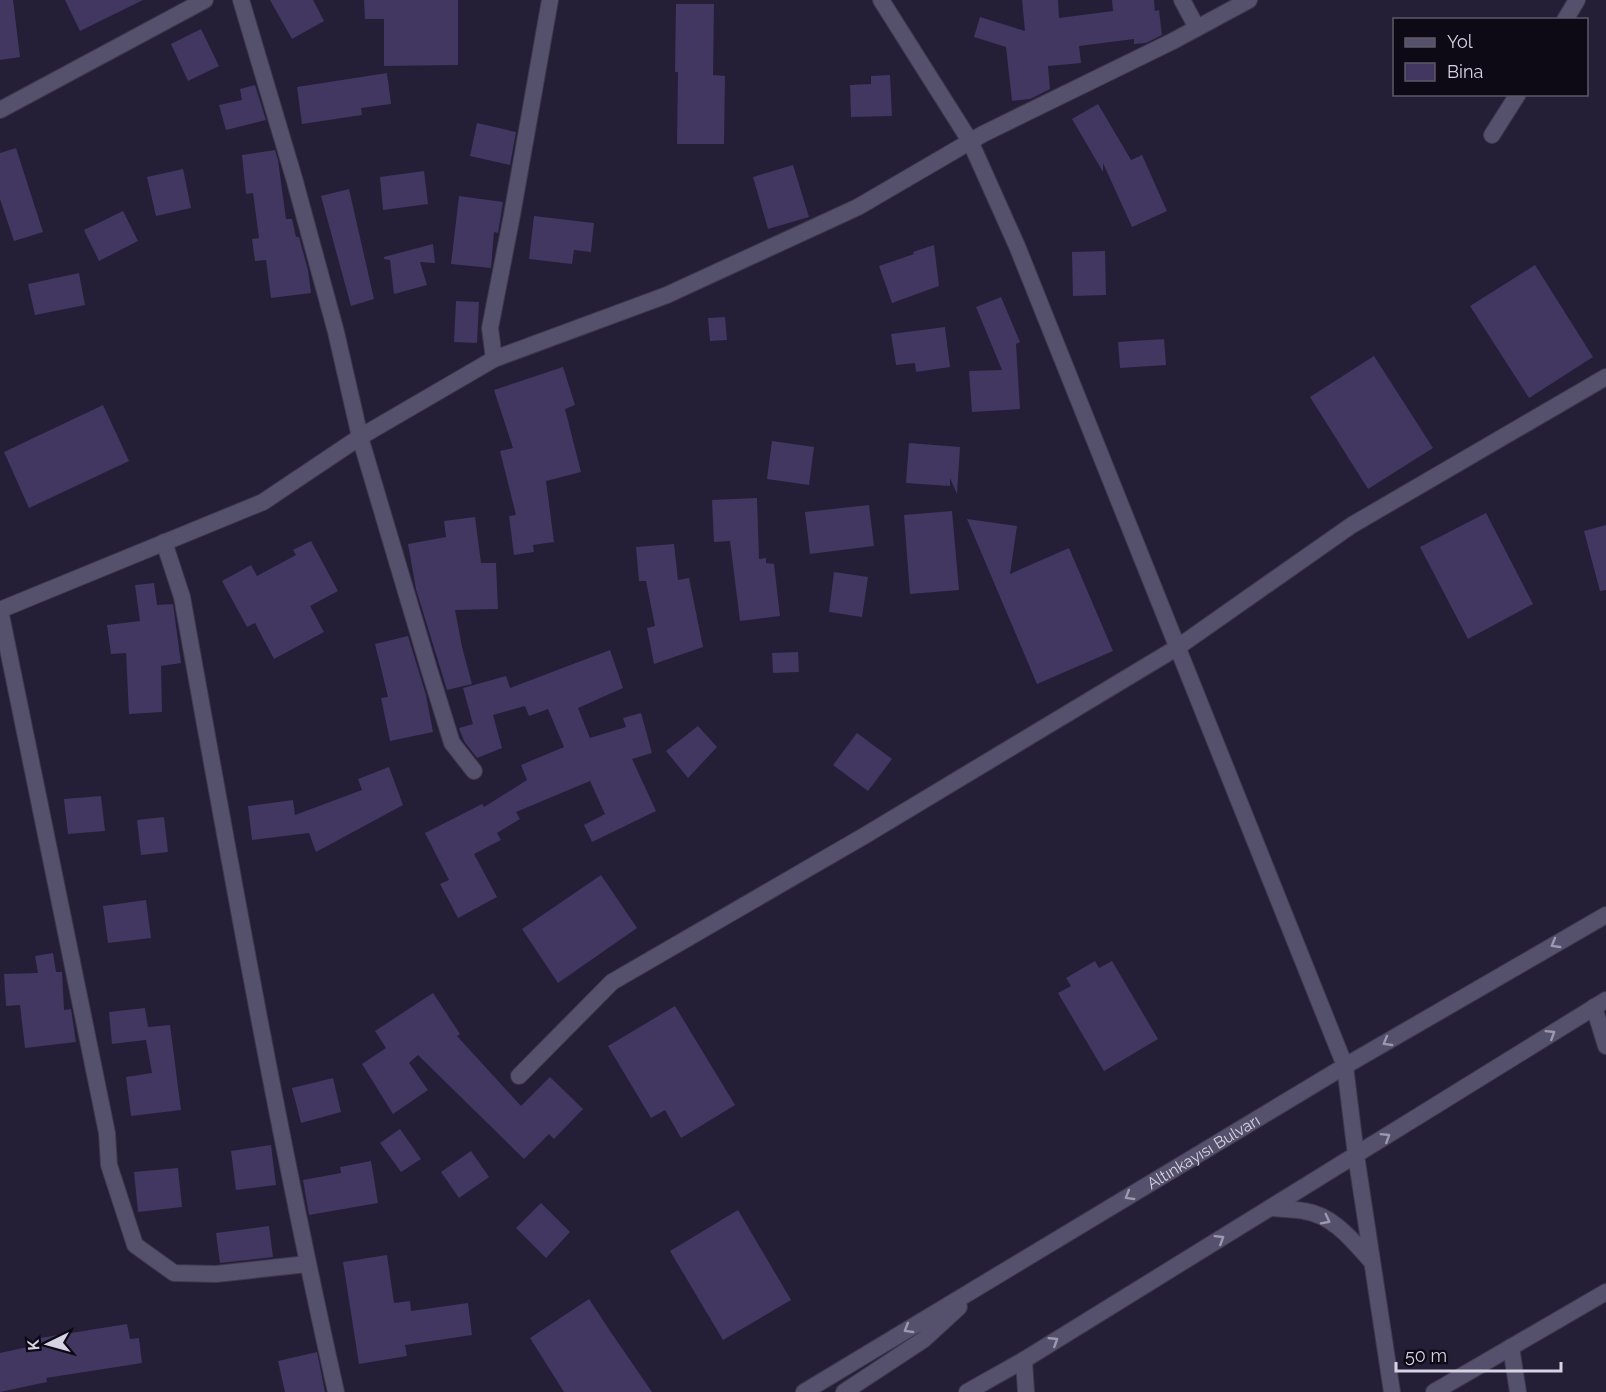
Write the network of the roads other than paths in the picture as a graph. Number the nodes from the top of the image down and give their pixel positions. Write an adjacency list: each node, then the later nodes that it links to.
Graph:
1 (205, 0): 11 (street)
2 (241, 0): 16 (street)
3 (550, 0): 14 (street)
4 (881, 0): 13 (street)
5 (1182, 0): 9 (street)
6 (1249, 0): 9 (street)
7 (1577, 0): 8 (street)
8 (1566, 18)
9 (1197, 28): 13 (street)
10 (1517, 96): 12 (street)
11 (0, 110)
12 (1492, 135)
13 (970, 141): 14 (street); 19 (street)
14 (494, 359): 16 (street)
15 (1606, 377): 19 (street)
16 (360, 437): 17 (street); 20 (street)
17 (164, 542): 18 (street); 30 (street)
18 (0, 610): 30 (street)
19 (1178, 647): 25 (street); 26 (street)
20 (474, 771)
21 (1606, 915): 25 (street, Altınkayısı Bulvarı, one-way to 25)
22 (1606, 993): 23 (street)
23 (1600, 1003): 24 (street); 27 (street, one-way to 23)
24 (1606, 1046)
25 (1346, 1066): 27 (street); 31 (street, Altınkayısı Bulvarı, one-way to 31)
26 (519, 1076)
27 (1356, 1155): 28 (street); 29 (street)
28 (1270, 1208): 29 (street, one-way to 29); 34 (street, one-way to 28)
29 (1372, 1262): 40 (street)
30 (307, 1264): 35 (street)
31 (986, 1282): 36 (street, Altınkayısı Bulvarı, one-way to 36); 37 (street)
32 (1606, 1292): 33 (street)
33 (1511, 1347): 41 (street); 42 (street)
34 (1024, 1360): 38 (street); 39 (street)
35 (336, 1392)
36 (804, 1392)
37 (844, 1392)
38 (967, 1392)
39 (1026, 1392)
40 (1392, 1392)
41 (1434, 1392)
42 (1518, 1392)

